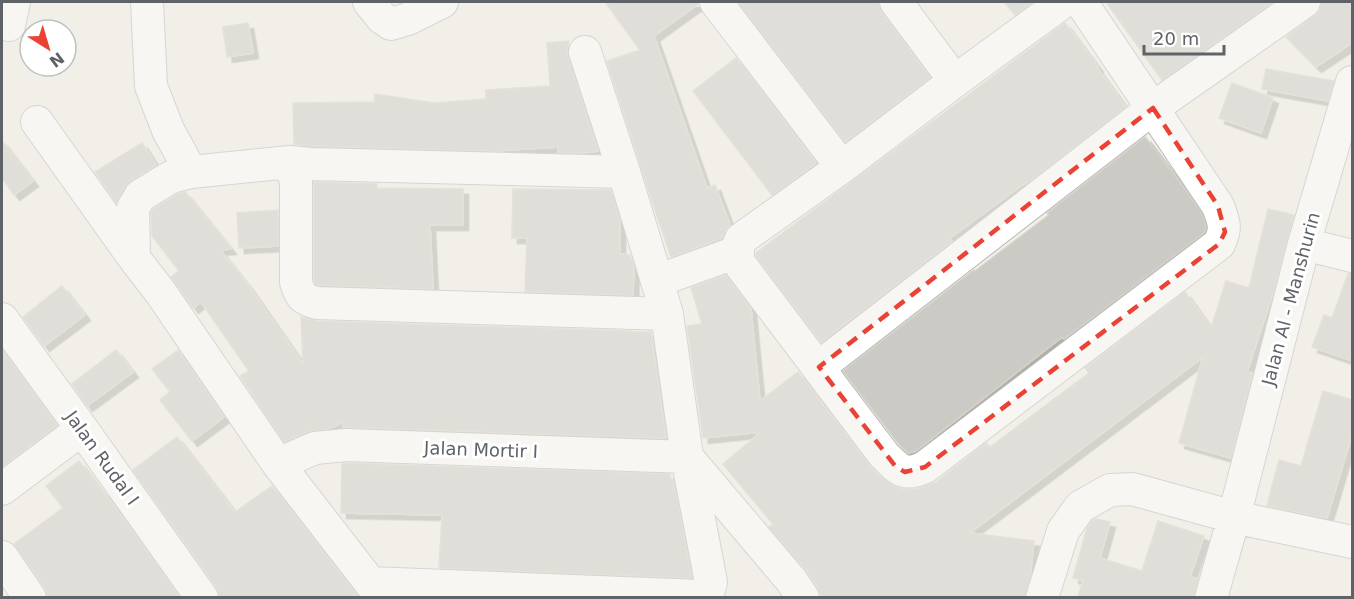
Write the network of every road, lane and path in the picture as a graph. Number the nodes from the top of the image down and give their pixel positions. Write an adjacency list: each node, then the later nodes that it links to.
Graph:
1 (147, 2): 16 (street)
2 (369, 2): 3 (street)
3 (442, 2)
4 (716, 2): 15 (street)
5 (896, 2): 10 (street)
6 (1063, 2): 10 (street)
7 (1081, 2): 12 (street)
8 (1304, 2): 12 (street)
9 (585, 52): 17 (street)
10 (956, 81): 15 (street)
11 (1353, 82): 18 (street, Jalan Al - Manshurin)
12 (1153, 108): 25 (street); 25 (street)
13 (37, 123): 21 (street)
14 (290, 162): 16 (street); 17 (street); 23 (street)
15 (842, 167): 19 (street)
16 (191, 172): 21 (street)
17 (624, 172): 22 (street)
18 (1304, 244): 20 (street); 30 (street, Jalan Al - Manshurin)
19 (737, 252): 22 (street); 25 (street)
20 (1353, 256)
21 (134, 258): 28 (street)
22 (657, 281): 23 (street)
23 (667, 314): 27 (street)
24 (2, 319): 26 (street, Jalan Rudal I)
25 (819, 367)
26 (82, 429): 29 (street); 35 (street, Jalan Rudal I)
27 (687, 457): 28 (street, Jalan Mortir I); 33 (street); 36 (street)
28 (278, 464): 33 (street)
29 (2, 489)
30 (1234, 517): 31 (street); 37 (street); 38 (street, Jalan Al - Manshurin)
31 (1353, 542)
32 (2, 557): 34 (street)
33 (376, 590)
34 (30, 597)
35 (202, 597)
36 (803, 597)
37 (1042, 597)
38 (1211, 597)

